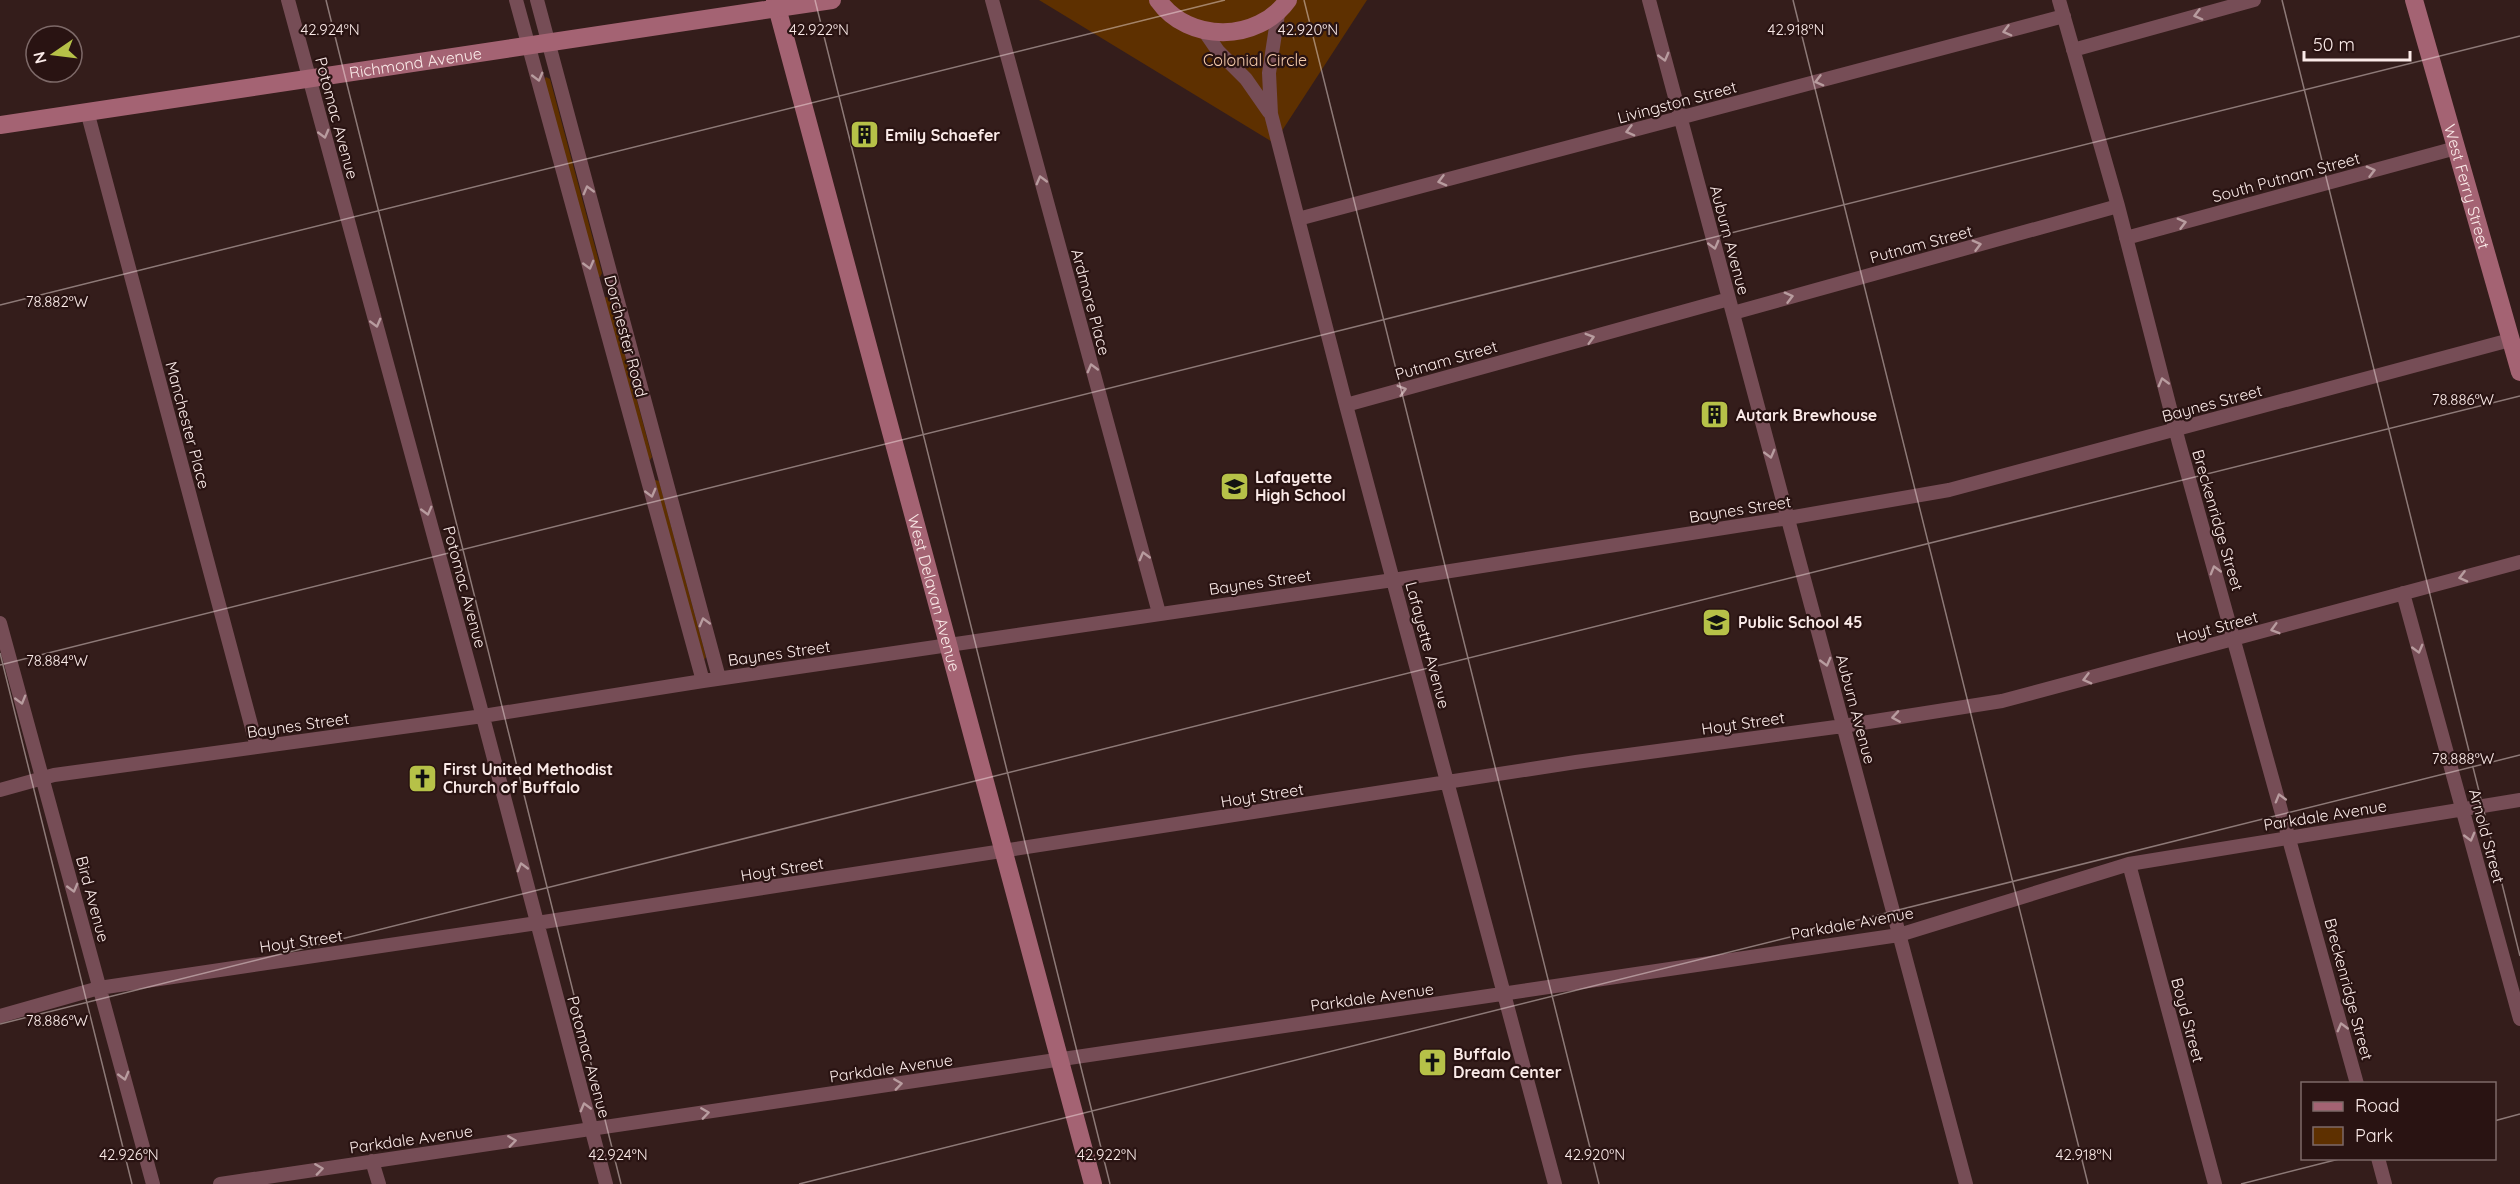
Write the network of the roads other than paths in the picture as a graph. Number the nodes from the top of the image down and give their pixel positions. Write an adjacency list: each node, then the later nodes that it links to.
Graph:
1 (288, 0): 18 (street, Potomac Avenue)
2 (516, 0): 16 (street, Dorchester Road)
3 (537, 0): 15 (street, Dorchester Road)
4 (832, 0): 11 (street, Richmond Avenue)
5 (992, 0): 41 (street, Ardmore Place, one-way to 5)
6 (1649, 0): 21 (street, Auburn Avenue, one-way to 21)
7 (2059, 0): 13 (street, Breckenridge Street)
8 (2254, 0): 17 (street, one-way to 17)
9 (2414, 0): 23 (street, West Ferry Street)
10 (1156, 2): 14 (street)
11 (776, 4): 15 (street, Richmond Avenue); 44 (street, West Delavan Avenue)
12 (1283, 7): 14 (street); 20 (street, Lafayette Avenue)
13 (2064, 16): 17 (street, Breckenridge Street); 21 (street, Livingston Street, one-way to 21)
14 (1205, 32): 20 (street, Lafayette Avenue)
15 (548, 42): 16 (street, Richmond Avenue); 27 (street, Dorchester Road, one-way to 15)
16 (529, 45): 18 (street, Richmond Avenue); 28 (street, Dorchester Road, one-way to 28)
17 (2073, 50): 24 (street, Breckenridge Street)
18 (309, 78): 19 (street, Richmond Avenue); 47 (street, Potomac Avenue, one-way to 47)
19 (87, 111): 22 (street, Richmond Avenue); 49 (street, Manchester Place)
20 (1271, 114): 25 (street, Lafayette Avenue)
21 (1680, 118): 25 (street, Livingston Street, one-way to 25); 29 (street, Auburn Avenue, one-way to 29)
22 (0, 125)
23 (2456, 148): 26 (street, South Putnam Street, one-way to 23); 31 (street, West Ferry Street)
24 (2118, 206): 26 (street, Breckenridge Street); 30 (street, Putnam Street, one-way to 24)
25 (1298, 219): 33 (street, Lafayette Avenue)
26 (2126, 238): 34 (street, Breckenridge Street, one-way to 26)
27 (614, 286): 28 (street); 35 (street, Dorchester Road)
28 (596, 291): 36 (street, Dorchester Road)
29 (1729, 299): 30 (street, Auburn Avenue); 33 (street, Putnam Street, one-way to 29)
30 (1733, 313): 37 (street, Auburn Avenue, one-way to 37)
31 (2510, 340): 32 (street, West Ferry Street); 34 (street, Baynes Street)
32 (2520, 372)
33 (1346, 405): 39 (street, Lafayette Avenue)
34 (2176, 429): 37 (street, Baynes Street); 43 (street, Breckenridge Street, one-way to 34)
35 (663, 467): 36 (street); 45 (street, Dorchester Road, one-way to 35)
36 (646, 472): 46 (street, Dorchester Road, one-way to 46)
37 (1788, 518): 39 (street, Baynes Street); 48 (street, Auburn Avenue, one-way to 48)
38 (2520, 562): 40 (street, Hoyt Street, one-way to 40)
39 (1393, 580): 41 (street, Baynes Street); 51 (street, Lafayette Avenue)
40 (2403, 592): 43 (street, Hoyt Street, one-way to 43); 54 (street, Arnold Street, one-way to 54)
41 (1159, 613): 44 (street, Baynes Street)
42 (0, 623): 50 (street, Bird Avenue, one-way to 50)
43 (2235, 640): 48 (street, Hoyt Street, one-way to 48); 55 (street, Breckenridge Street, one-way to 43)
44 (948, 644): 45 (street, Baynes Street); 56 (street, West Delavan Avenue)
45 (719, 678): 46 (street, Baynes Street)
46 (703, 681): 47 (street, Baynes Street)
47 (483, 716): 49 (street, Baynes Street); 58 (street, Potomac Avenue, one-way to 47)
48 (1843, 726): 51 (street, Hoyt Street); 59 (street, Auburn Avenue)
49 (257, 747): 50 (street, Baynes Street)
50 (43, 778): 52 (street, Baynes Street); 60 (street, Bird Avenue, one-way to 60)
51 (1448, 783): 56 (street, Hoyt Street); 61 (street, Lafayette Avenue)
52 (0, 790)
53 (2520, 800): 54 (street, Parkdale Avenue)
54 (2462, 809): 55 (street, Parkdale Avenue); 63 (street, Arnold Street, one-way to 63)
55 (2290, 837): 57 (street, Parkdale Avenue); 65 (street, Breckenridge Street, one-way to 55)
56 (1004, 851): 58 (street, Hoyt Street); 64 (street, West Delavan Avenue)
57 (2129, 864): 59 (street, Parkdale Avenue); 76 (street, Boyd Street)
58 (537, 923): 60 (street, Hoyt Street); 66 (street, Potomac Avenue, one-way to 58)
59 (1899, 935): 61 (street, Parkdale Avenue); 75 (street, Auburn Avenue)
60 (99, 988): 62 (street, Hoyt Street); 69 (street, Bird Avenue, one-way to 69)
61 (1504, 994): 64 (street, Parkdale Avenue); 74 (street, Lafayette Avenue)
62 (0, 1016)
63 (2520, 1019)
64 (1059, 1060): 66 (street, Parkdale Avenue, one-way to 64); 73 (street, West Delavan Avenue)
65 (2357, 1082)
66 (591, 1130): 68 (street, Parkdale Avenue, one-way to 66); 72 (street, Potomac Avenue)
67 (2379, 1160): 77 (street)
68 (372, 1161): 70 (street, Parkdale Avenue, one-way to 68); 71 (street)
69 (153, 1184)
70 (220, 1184)
71 (379, 1184)
72 (606, 1184)
73 (1093, 1184)
74 (1555, 1184)
75 (1966, 1184)
76 (2215, 1184)
77 (2385, 1184)

